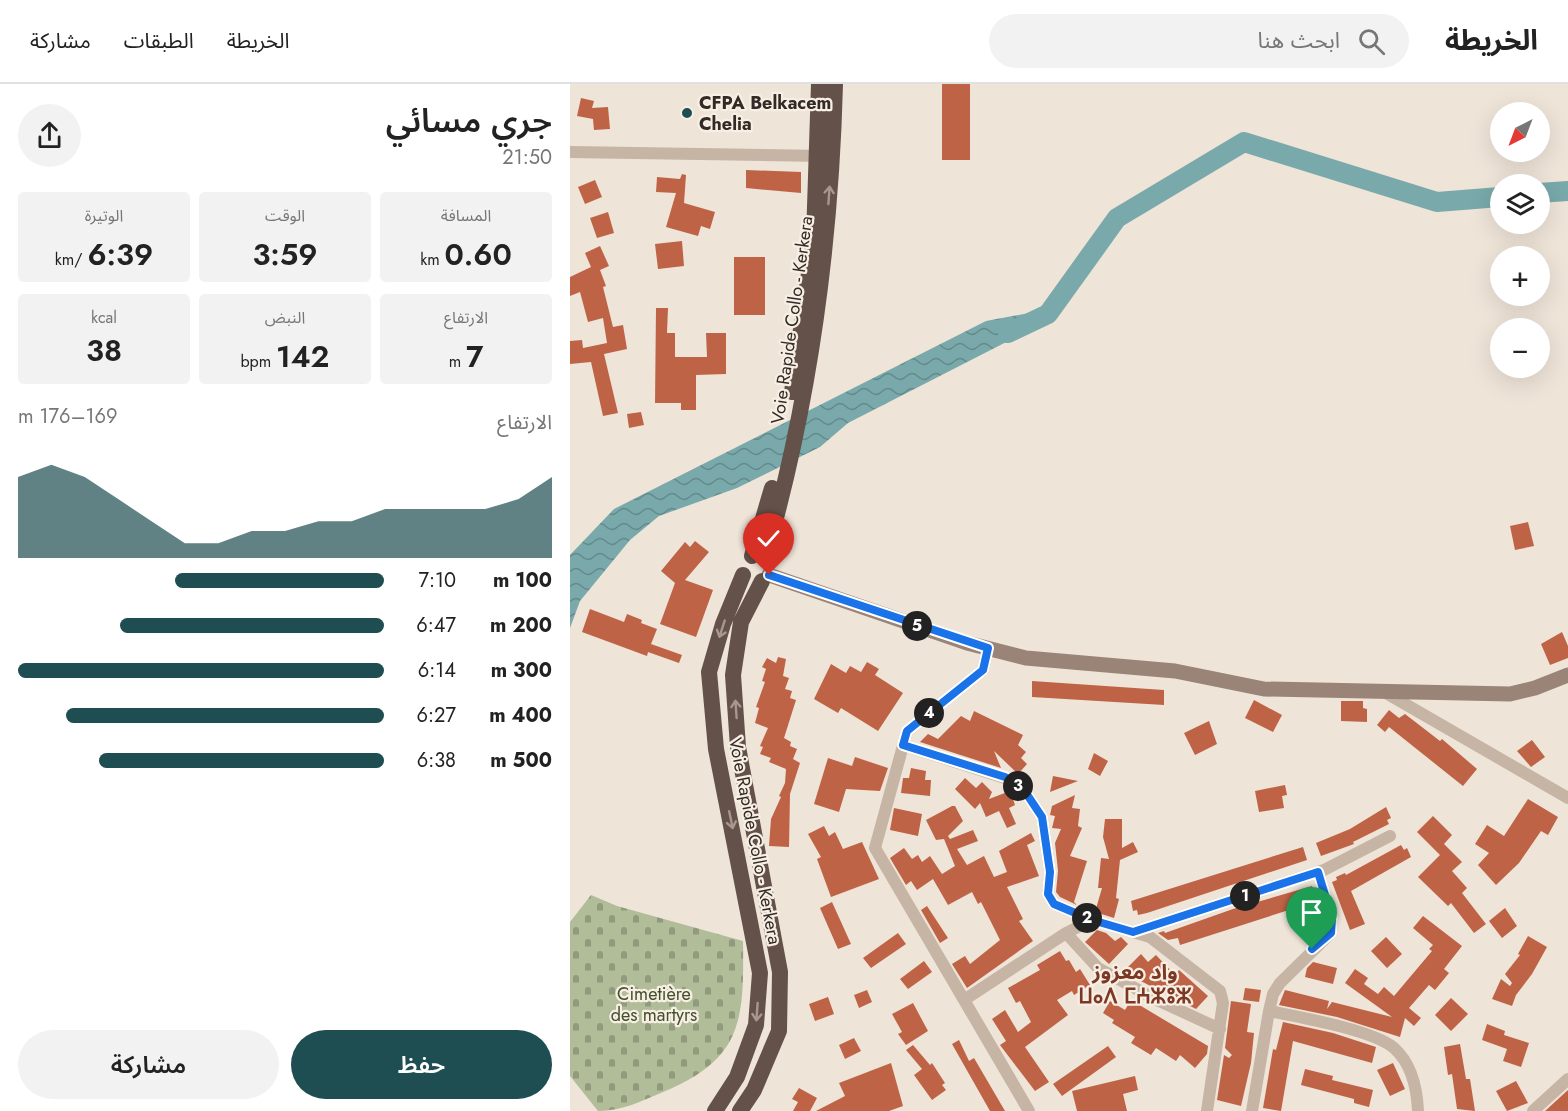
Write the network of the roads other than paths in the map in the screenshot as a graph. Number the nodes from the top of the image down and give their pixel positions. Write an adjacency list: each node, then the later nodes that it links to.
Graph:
1 (819, 84): 4 (highway, Voie Rapide Collo - Kerkera)
2 (835, 84): 4 (highway, Voie Rapide Collo - Kerkera)
3 (570, 152): 4 (street)
4 (824, 156): 5 (highway, Voie Rapide Collo - Kerkera)
5 (758, 557): 6 (highway); 7 (highway)
6 (743, 574): 7 (highway); 22 (highway, Voie Rapide Collo - Kerkera, one-way to 22)
7 (766, 578): 8 (main road); 23 (highway, Voie Rapide Collo - Kerkera, one-way to 7)
8 (988, 648): 10 (main road); 11 (street)
9 (1568, 675): 10 (main road)
10 (1386, 693): 12 (street)
11 (903, 745): 15 (street); 18 (street)
12 (1568, 798)
13 (1390, 836): 14 (street)
14 (1318, 872): 16 (street); 19 (street)
15 (1092, 920): 16 (street); 17 (street)
16 (1133, 932): 20 (street)
17 (1066, 933): 18 (street); 20 (street)
18 (964, 1000): 24 (street)
19 (1269, 1011): 26 (street); 27 (street)
20 (1220, 1029): 25 (street)
21 (1568, 1079): 28 (street)
22 (715, 1111)
23 (740, 1111)
24 (1029, 1111)
25 (1207, 1111)
26 (1252, 1111)
27 (1418, 1111)
28 (1533, 1111)

